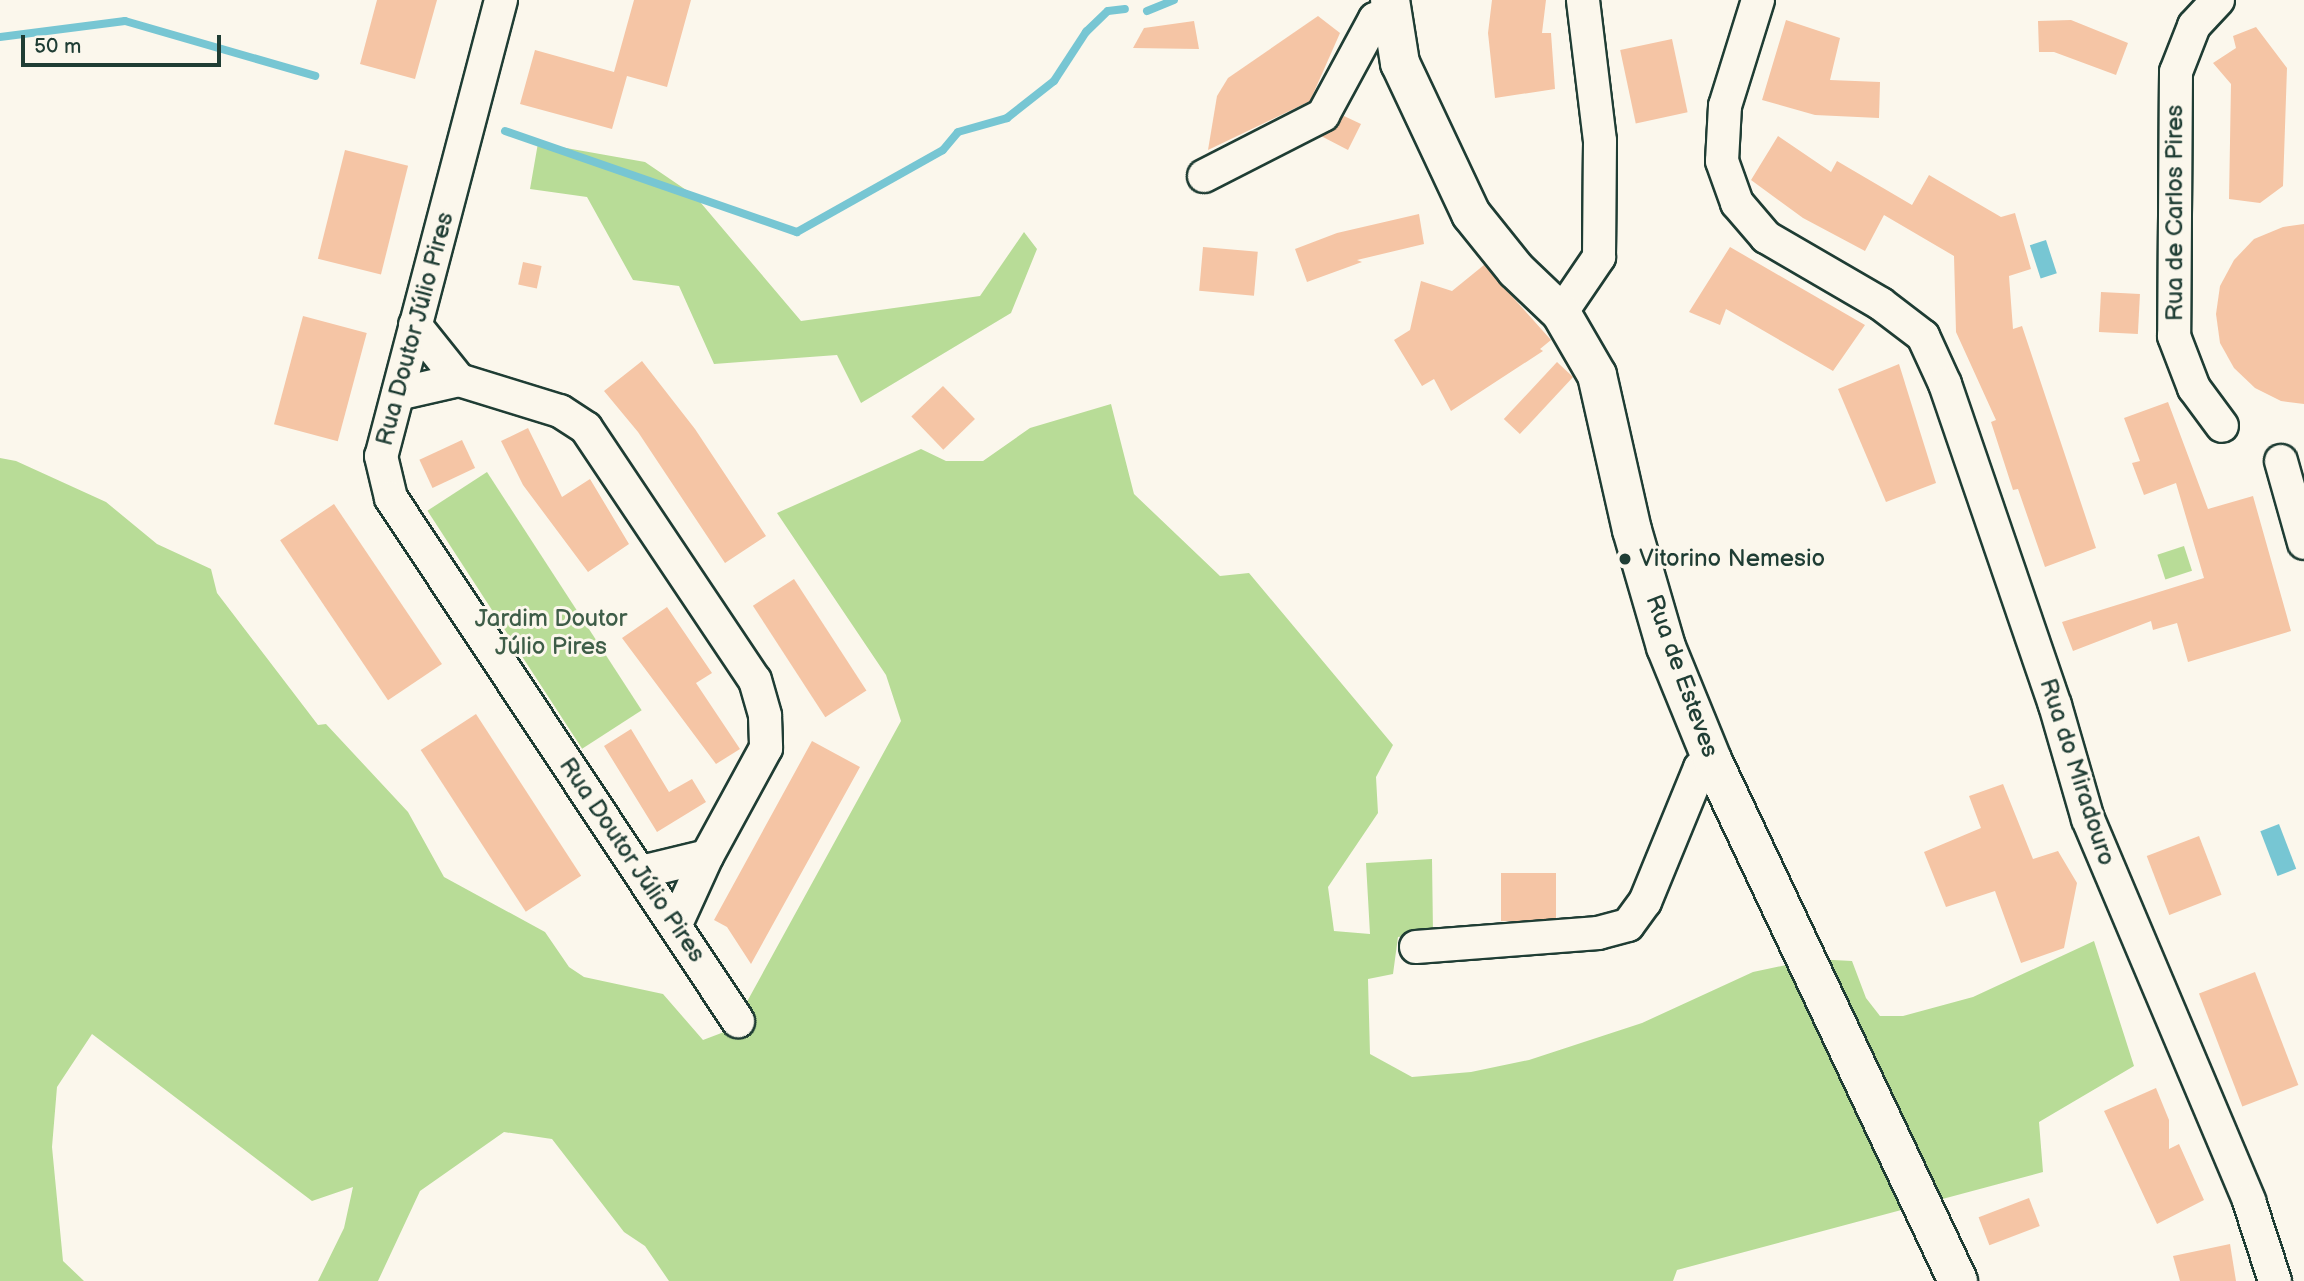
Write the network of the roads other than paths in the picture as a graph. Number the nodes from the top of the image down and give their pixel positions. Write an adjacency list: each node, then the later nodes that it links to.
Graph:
1 (500, 0): 8 (street, Rua Doutor Júlio Pires)
2 (1583, 0): 7 (street)
3 (1758, 0): 21 (street, Rua do Miradouro)
4 (2218, 0): 11 (street, Rua de Carlos Pires)
5 (1391, 9): 6 (street); 7 (street, Rua de Esteves)
6 (1204, 176)
7 (1561, 313): 14 (street, Rua de Esteves)
8 (415, 325): 9 (street); 10 (street, Rua Doutor Júlio Pires)
9 (459, 380): 10 (street); 15 (street)
10 (398, 394): 16 (street, Rua Doutor Júlio Pires)
11 (2222, 426)
12 (2281, 461): 13 (street)
13 (2304, 543)
14 (1713, 762): 18 (street); 20 (street, Rua de Esteves)
15 (706, 856): 16 (street); 17 (street)
16 (641, 872): 17 (street, Rua Doutor Júlio Pires)
17 (676, 924): 19 (street, Rua Doutor Júlio Pires)
18 (1416, 947)
19 (738, 1021)
20 (1958, 1281)
21 (2275, 1281)

